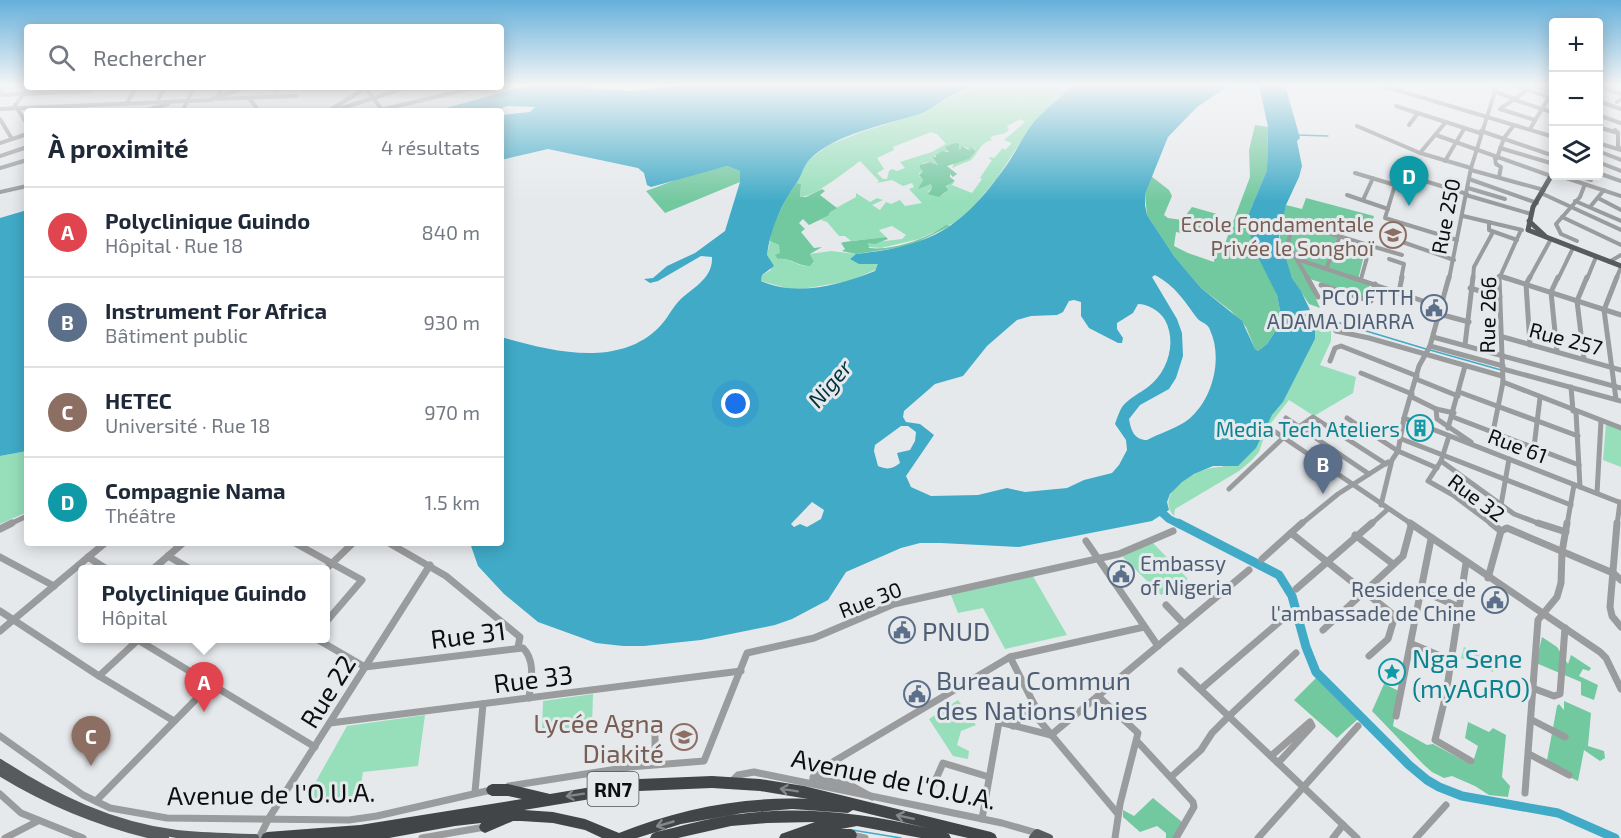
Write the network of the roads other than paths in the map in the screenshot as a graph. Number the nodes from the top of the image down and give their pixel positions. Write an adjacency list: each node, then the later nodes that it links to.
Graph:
1 (3, 124): 17 (street)
2 (1444, 124): 14 (street)
3 (1449, 124): 9 (street)
4 (1484, 124): 11 (street, Rue 250)
5 (1533, 124): 10 (street)
6 (1514, 125): 10 (street); 16 (street)
7 (1357, 126): 26 (street)
8 (1603, 128): 12 (street)
9 (1464, 129): 11 (street); 20 (street)
10 (1530, 129): 15 (street)
11 (1480, 132): 16 (street); 25 (street, Rue 250)
12 (1618, 132): 18 (street)
13 (24, 135): 17 (street)
14 (1436, 135): 20 (street); 26 (street)
15 (1549, 135)
16 (1504, 138): 23 (street); 28 (street)
17 (12, 139): 19 (street)
18 (1620, 142): 24 (street)
19 (0, 143)
20 (1457, 144): 25 (street); 33 (street)
21 (1603, 144): 24 (street)
22 (24, 148): 29 (street)
23 (1500, 148): 30 (street); 35 (street)
24 (1621, 150)
25 (1476, 151): 30 (street); 38 (street, Rue 250)
26 (1420, 153): 33 (street)
27 (1603, 153): 31 (street)
28 (1549, 154)
29 (0, 156)
30 (1496, 158): 41 (street); 43 (street)
31 (1621, 160)
32 (24, 161): 37 (street)
33 (1445, 161): 38 (street)
34 (0, 162): 37 (street)
35 (1549, 163)
36 (1603, 164): 39 (street)
37 (2, 168)
38 (1471, 169): 43 (street); 45 (street, Rue 250)
39 (1621, 171)
40 (1355, 172): 44 (street)
41 (1549, 172)
42 (1603, 174): 48 (street)
43 (1499, 177): 54 (street)
44 (1373, 178): 50 (street); 60 (street)
45 (1469, 179): 53 (street, Rue 250); 62 (street)
46 (1549, 180): 54 (main road)
47 (1572, 180): 49 (street)
48 (1621, 181)
49 (1585, 184): 52 (street); 61 (street)
50 (1395, 185): 53 (street); 65 (street)
51 (24, 187): 55 (street)
52 (1604, 190): 57 (street); 58 (street)
53 (1467, 192): 59 (street); 67 (street, Rue 250); 69 (street)
54 (1543, 192): 62 (main road); 63 (street)
55 (0, 193)
56 (1347, 195): 60 (street)
57 (1621, 196)
58 (1598, 198): 64 (street); 66 (street)
59 (1505, 199)
60 (1363, 200): 65 (street)
61 (1575, 201): 63 (street); 64 (street)
62 (1537, 203): 69 (main road)
63 (1570, 206): 68 (street); 73 (street)
64 (1590, 207): 70 (street)
65 (1388, 209): 78 (street)
66 (1621, 210)
67 (1463, 216): 71 (street); 78 (street, Rue 250)
68 (1562, 217): 80 (street); 82 (street)
69 (1529, 218): 72 (main road); 77 (main road)
70 (1621, 221)
71 (1489, 222): 72 (street); 74 (street)
72 (1525, 230): 77 (main road); 79 (street, Rue 266)
73 (1621, 230)
74 (1493, 232): 79 (street); 98 (street)
75 (1340, 236): 81 (street); 87 (street); 92 (street)
76 (1391, 238): 89 (street)
77 (1549, 239): 83 (main road); 96 (street)
78 (1457, 240): 89 (street, Rue 250)
79 (1517, 240): 93 (street, Rue 266)
80 (1577, 241)
81 (1368, 245): 84 (street); 94 (street)
82 (1621, 245)
83 (1572, 248): 86 (main road); 100 (street)
84 (1402, 255)
85 (1621, 255): 90 (street)
86 (1596, 257): 90 (main road); 103 (street)
87 (1295, 259): 92 (street); 101 (street)
88 (1389, 259): 99 (street)
89 (1454, 261): 104 (street, Rue 250)
90 (1609, 262): 91 (main road)
91 (1621, 266): 105 (street)
92 (1326, 269): 94 (street)
93 (1499, 276): 96 (street); 102 (street, Rue 266)
94 (1360, 279): 95 (street)
95 (1375, 284): 97 (street); 99 (street)
96 (1526, 284): 100 (street); 113 (street)
97 (1321, 285)
98 (1470, 288): 102 (street); 108 (street)
99 (1399, 292): 104 (street)
100 (1551, 292): 103 (street); 115 (street)
101 (1318, 297)
102 (1500, 297): 111 (street, Rue 266)
103 (1577, 301): 105 (street); 118 (street)
104 (1441, 307): 106 (street, Rue 250)
105 (1604, 310): 107 (street); 122 (street)
106 (1439, 314): 108 (street); 110 (street, Rue 250)
107 (1621, 315)
108 (1469, 322): 112 (street)
109 (1336, 331): 116 (street)
110 (1433, 337): 112 (street); 114 (street, Rue 250)
111 (1503, 337): 113 (street, Rue 257); 117 (street, Rue 266)
112 (1465, 345): 117 (street)
113 (1530, 345): 115 (street, Rue 257)
114 (1430, 346): 116 (street, Rue 250); 121 (street)
115 (1557, 352): 118 (street, Rue 257)
116 (1425, 354): 120 (street); 125 (street, Rue 250)
117 (1503, 355): 121 (street, Rue 266); 127 (street)
118 (1584, 359): 122 (street, Rue 257)
119 (1330, 361): 125 (street)
120 (1465, 366): 126 (street); 130 (street)
121 (1503, 367): 126 (street, Rue 266); 128 (street)
122 (1612, 367): 123 (street, Rue 257); 127 (street)
123 (1621, 370)
124 (1361, 373): 131 (street)
125 (1416, 378): 130 (street); 131 (street, Rue 250)
126 (1502, 379): 132 (street); 134 (street, Rue 266)
127 (1614, 386): 129 (street); 133 (street)
128 (1571, 387): 133 (street); 136 (street)
129 (1621, 388)
130 (1458, 394): 134 (street); 137 (street)
131 (1412, 395): 135 (street); 140 (street, Rue 250)
132 (1540, 398): 136 (street); 141 (street)
133 (1619, 400)
134 (1497, 406): 141 (street); 147 (street, Rue 266)
135 (1436, 409): 137 (street); 143 (street)
136 (1574, 411): 142 (street); 149 (street)
137 (1453, 415): 143 (street); 147 (street)
138 (1286, 418): 144 (street)
139 (1347, 418): 154 (street)
140 (1404, 418): 148 (street, Rue 61); 151 (street, Rue 250)
141 (1536, 421): 149 (street); 153 (street)
142 (1601, 421): 145 (street); 165 (street)
143 (1449, 426): 148 (street); 152 (street)
144 (1299, 427): 150 (street); 158 (street); 160 (street)
145 (1621, 428)
146 (1271, 429): 150 (street)
147 (1493, 432): 153 (street)
148 (1447, 435): 152 (street, Rue 61); 157 (street)
149 (1578, 436): 159 (street)
150 (1283, 438): 162 (street); 164 (street)
151 (1399, 438): 154 (street, Rue 250); 157 (street)
152 (1475, 446): 155 (street, Rue 61)
153 (1533, 447): 159 (street)
154 (1398, 451): 156 (street); 157 (street)
155 (1509, 459): 161 (street); 163 (street, Rue 61)
156 (1392, 460): 158 (street); 169 (street)
157 (1440, 462): 161 (street); 167 (street); 174 (street, Rue 32)
158 (1386, 464): 160 (street)
159 (1580, 465): 163 (street)
160 (1369, 474): 162 (street)
161 (1506, 482): 167 (street); 168 (street)
162 (1353, 486): 169 (street); 176 (street)
163 (1577, 486): 165 (street, Rue 61); 168 (street)
164 (1229, 489)
165 (1597, 494): 166 (street, Rue 61)
166 (1620, 502): 177 (street)
167 (1501, 505): 175 (street)
168 (1571, 505): 175 (street)
169 (1384, 507): 171 (street); 178 (street)
170 (24, 517): 172 (street)
171 (1411, 526): 179 (street); 195 (street)
172 (0, 529)
173 (1173, 531): 190 (street, Rue 30)
174 (1501, 531): 186 (street); 205 (street, Rue 32)
175 (1566, 532): 186 (street)
176 (1291, 533): 191 (street); 192 (street)
177 (1619, 533): 204 (street)
178 (1355, 535): 192 (street); 195 (street)
179 (1431, 539): 194 (street); 210 (street)
180 (1086, 541): 190 (street)
181 (101, 546): 189 (street)
182 (180, 546): 187 (street)
183 (301, 546): 193 (street)
184 (349, 546): 193 (street)
185 (394, 546): 201 (street)
186 (1562, 552): 204 (street); 214 (street)
187 (168, 556): 198 (street); 199 (street)
188 (0, 557): 207 (street)
189 (88, 557): 196 (street); 197 (street)
190 (1097, 558): 219 (street); 235 (street, Rue 30)
191 (1262, 559)
192 (1327, 560): 208 (street); 209 (street)
193 (332, 562): 200 (street); 215 (street)
194 (1466, 563): 205 (street); 212 (street)
195 (1393, 564): 209 (street)
196 (79, 565)
197 (100, 565)
198 (158, 565)
199 (183, 565)
200 (329, 565)
201 (429, 565): 229 (street); 234 (street, Rue 22)
202 (78, 566): 207 (street)
203 (1249, 570): 218 (street)
204 (1613, 573): 206 (street); 220 (street)
205 (1488, 578): 214 (street)
206 (1621, 580)
207 (54, 586): 217 (street)
208 (1296, 589)
209 (1364, 590): 222 (street); 232 (street)
210 (1422, 591): 212 (street); 227 (street)
211 (1166, 605): 218 (street)
212 (1459, 607): 233 (street)
213 (0, 611): 217 (street)
214 (1542, 613): 221 (street); 240 (street)
215 (330, 618)
216 (1284, 618): 239 (street)
217 (15, 619): 223 (street); 237 (street)
218 (1184, 624): 228 (street)
219 (1144, 627): 228 (street); 231 (street)
220 (1621, 627)
221 (1565, 628): 240 (street); 241 (street)
222 (1323, 630)
223 (0, 631)
224 (135, 643): 237 (street)
225 (145, 643): 238 (street)
226 (322, 643): 234 (street)
227 (1412, 644): 233 (street); 246 (street)
228 (1158, 646): 242 (street)
229 (518, 647): 234 (street, Rue 31); 243 (street, Rue 31)
230 (1296, 653): 247 (street)
231 (1010, 657): 245 (street); 270 (street)
232 (1369, 657)
233 (1452, 661): 262 (street)
234 (365, 667): 251 (street, Rue 22)
235 (741, 671): 243 (street, Rue 33); 261 (street, Rue 30)
236 (1181, 671): 239 (street)
237 (99, 676): 249 (street)
238 (210, 685): 249 (street); 258 (street)
239 (1201, 689): 247 (street)
240 (1535, 689): 248 (street)
241 (1621, 689)
242 (1098, 696): 254 (street); 257 (street)
243 (529, 698): 244 (street, Rue 33)
244 (483, 704): 251 (street, Rue 33); 275 (street)
245 (1034, 704): 252 (street); 254 (street)
246 (1396, 716)
247 (1228, 717): 260 (street); 269 (street)
248 (1532, 720): 256 (street); 259 (street)
249 (174, 721): 280 (street)
250 (655, 721): 264 (street)
251 (330, 723): 258 (street, Rue 22)
252 (1013, 726): 254 (street); 268 (street)
253 (1358, 726): 272 (street)
254 (1052, 735): 285 (street)
255 (0, 736): 280 (street, Avenue de l'O.U.A.)
256 (1565, 737)
257 (1137, 741): 269 (street); 285 (street)
258 (315, 747): 286 (street, Rue 22)
259 (1529, 753): 267 (street); 276 (street)
260 (1271, 756): 265 (street); 265 (street)
261 (704, 761): 264 (street, Avenue de l'O.U.A.)
262 (1471, 761)
263 (0, 763): 298 (main road, Avenue de l'O.U.A.)
264 (655, 763): 274 (street, Avenue de l'O.U.A.)
265 (1278, 763): 272 (street)
266 (0, 772): 297 (main road, Avenue de l'O.U.A.)
267 (1569, 775)
268 (989, 777): 273 (street); 287 (street)
269 (1171, 777): 309 (street)
270 (812, 780): 271 (street, Avenue de l'O.U.A.); 281 (street, Avenue de l'O.U.A.)
271 (731, 782): 278 (highway, RN7, one-way to 278); 281 (highway, RN7, one-way to 271)
272 (1302, 786): 290 (street); 310 (street)
273 (932, 788)
274 (492, 790): 275 (street, Avenue de l'O.U.A.); 278 (highway)
275 (475, 792): 286 (street, Avenue de l'O.U.A.)
276 (1525, 793)
277 (0, 794): 279 (street)
278 (549, 799): 299 (highway, RN7)
279 (9, 801): 282 (street); 288 (street)
280 (96, 801): 286 (street, Avenue de l'O.U.A.)
281 (870, 803): 287 (street, Avenue de l'O.U.A.); 303 (highway, one-way to 303); 306 (highway, Avenue de l'O.U.A., one-way to 281)
282 (0, 805)
283 (1446, 805): 313 (street)
284 (522, 813): 291 (highway); 300 (highway, RN7); 302 (highway, RN7)
285 (1118, 814): 308 (street)
286 (269, 818): 298 (street, Rue 22)
287 (981, 819): 293 (street, Avenue de l'O.U.A.)
288 (38, 821): 295 (street); 296 (street)
289 (871, 822): 292 (highway); 304 (highway); 305 (highway, Avenue de l'O.U.A.)
290 (1343, 825): 311 (street); 312 (street)
291 (484, 827): 301 (street)
292 (788, 836): 294 (highway)
293 (1035, 836): 307 (main road, Avenue de l'O.U.A.)
294 (860, 837)
295 (5, 838)
296 (83, 838)
297 (165, 838)
298 (257, 838)
299 (267, 838)
300 (357, 838)
301 (422, 838)
302 (616, 838)
303 (622, 838)
304 (656, 838)
305 (945, 838)
306 (991, 838)
307 (1048, 838)
308 (1115, 838)
309 (1176, 838)
310 (1258, 838)
311 (1333, 838)
312 (1357, 838)
313 (1416, 838)

